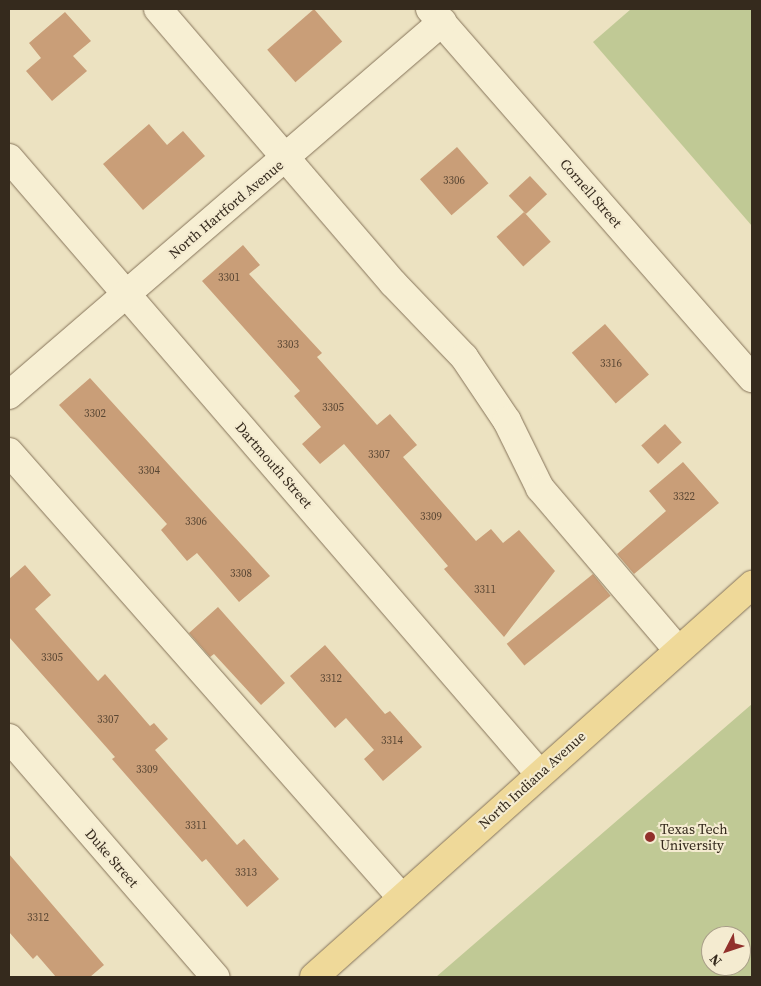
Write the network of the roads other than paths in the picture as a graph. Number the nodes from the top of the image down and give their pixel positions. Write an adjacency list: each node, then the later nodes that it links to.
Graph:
1 (158, 9): 4 (street)
2 (436, 15): 4 (street, North Hartford Avenue); 6 (street, Cornell Street)
3 (9, 158): 5 (street, Dartmouth Street)
4 (286, 158): 5 (street, North Hartford Avenue); 10 (street)
5 (127, 294): 7 (street, North Hartford Avenue); 12 (street, Dartmouth Street)
6 (752, 378)
7 (9, 395)
8 (9, 452): 13 (street)
9 (752, 585): 10 (main road, North Indiana Avenue)
10 (678, 650): 12 (main road, North Indiana Avenue)
11 (9, 738): 14 (street, Duke Street)
12 (539, 773): 13 (main road, North Indiana Avenue)
13 (402, 898): 15 (main road, North Indiana Avenue)
14 (215, 977)
15 (314, 977)

